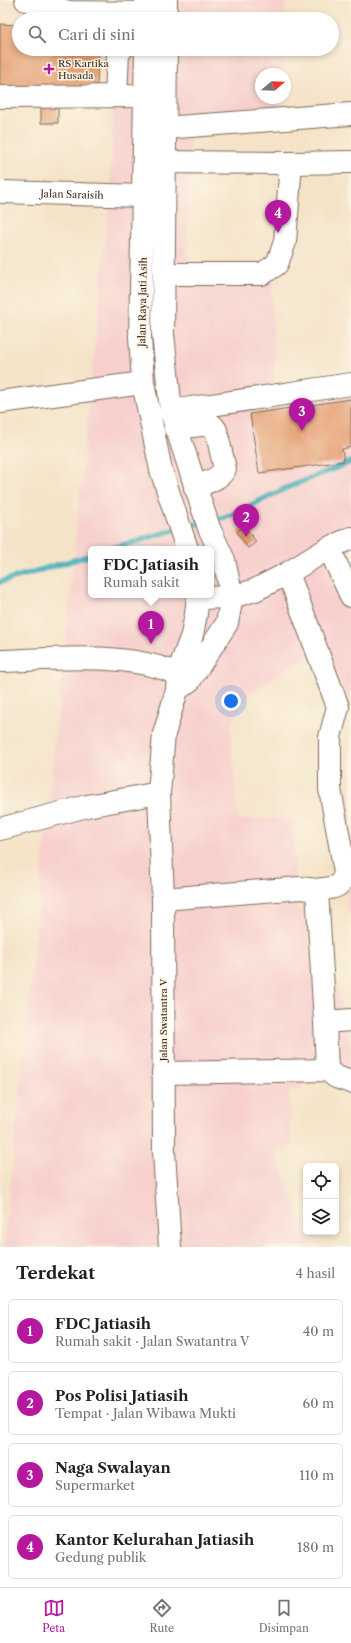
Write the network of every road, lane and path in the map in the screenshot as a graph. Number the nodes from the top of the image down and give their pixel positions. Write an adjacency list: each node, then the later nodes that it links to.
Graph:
1 (26, 0): 3 (main road)
2 (166, 0): 4 (main road)
3 (145, 11)
4 (166, 12)
5 (119, 56): 8 (main road)
6 (144, 56): 8 (main road, Jalan Raya Jati Asih)
7 (166, 56): 11 (main road, Jalan Raya Jati Asih)
8 (131, 96): 9 (main road); 12 (main road, Jalan Raya Jati Asih)
9 (0, 97)
10 (351, 114): 11 (main road)
11 (164, 128): 12 (main road, Jalan Raya Jati Asih)
12 (153, 162): 14 (main road); 16 (main road, Jalan Raya Jati Asih); 17 (main road, Jalan Raya Jati Asih)
13 (351, 162): 14 (main road)
14 (292, 163): 17 (main road)
15 (0, 192): 16 (main road, Jalan Saraisih)
16 (144, 196): 18 (main road, Jalan Raya Jati Asih)
17 (164, 274): 21 (main road, Jalan Raya Jati Asih)
18 (142, 383): 20 (main road); 23 (main road, Jalan Raya Jati Asih)
19 (351, 384): 21 (main road)
20 (0, 402)
21 (173, 419): 22 (main road, Jalan Raya Jati Asih); 22 (main road)
22 (203, 511): 23 (main road); 29 (main road, Jalan Raya Jati Asih)
23 (181, 532)
24 (351, 538): 25 (main road)
25 (329, 548): 26 (main road); 27 (main road)
26 (288, 573): 29 (main road); 35 (main road)
27 (351, 596)
28 (214, 597): 29 (main road, Jalan Swatantra V)
29 (232, 597): 32 (main road, Jalan Swatantra V)
30 (198, 598): 32 (main road, Jalan Swatantra V)
31 (0, 661): 32 (main road)
32 (182, 681): 33 (main road, Jalan Swatantra V)
33 (159, 793): 34 (main road); 36 (main road, Jalan Swatantra V)
34 (0, 829)
35 (317, 890): 36 (main road); 38 (main road)
36 (163, 899): 40 (main road, Jalan Swatantra V)
37 (351, 1020): 38 (main road)
38 (325, 1022): 39 (main road)
39 (327, 1070): 40 (main road); 41 (main road)
40 (163, 1073): 42 (main road, Jalan Swatantra V)
41 (351, 1082)
42 (170, 1247)

